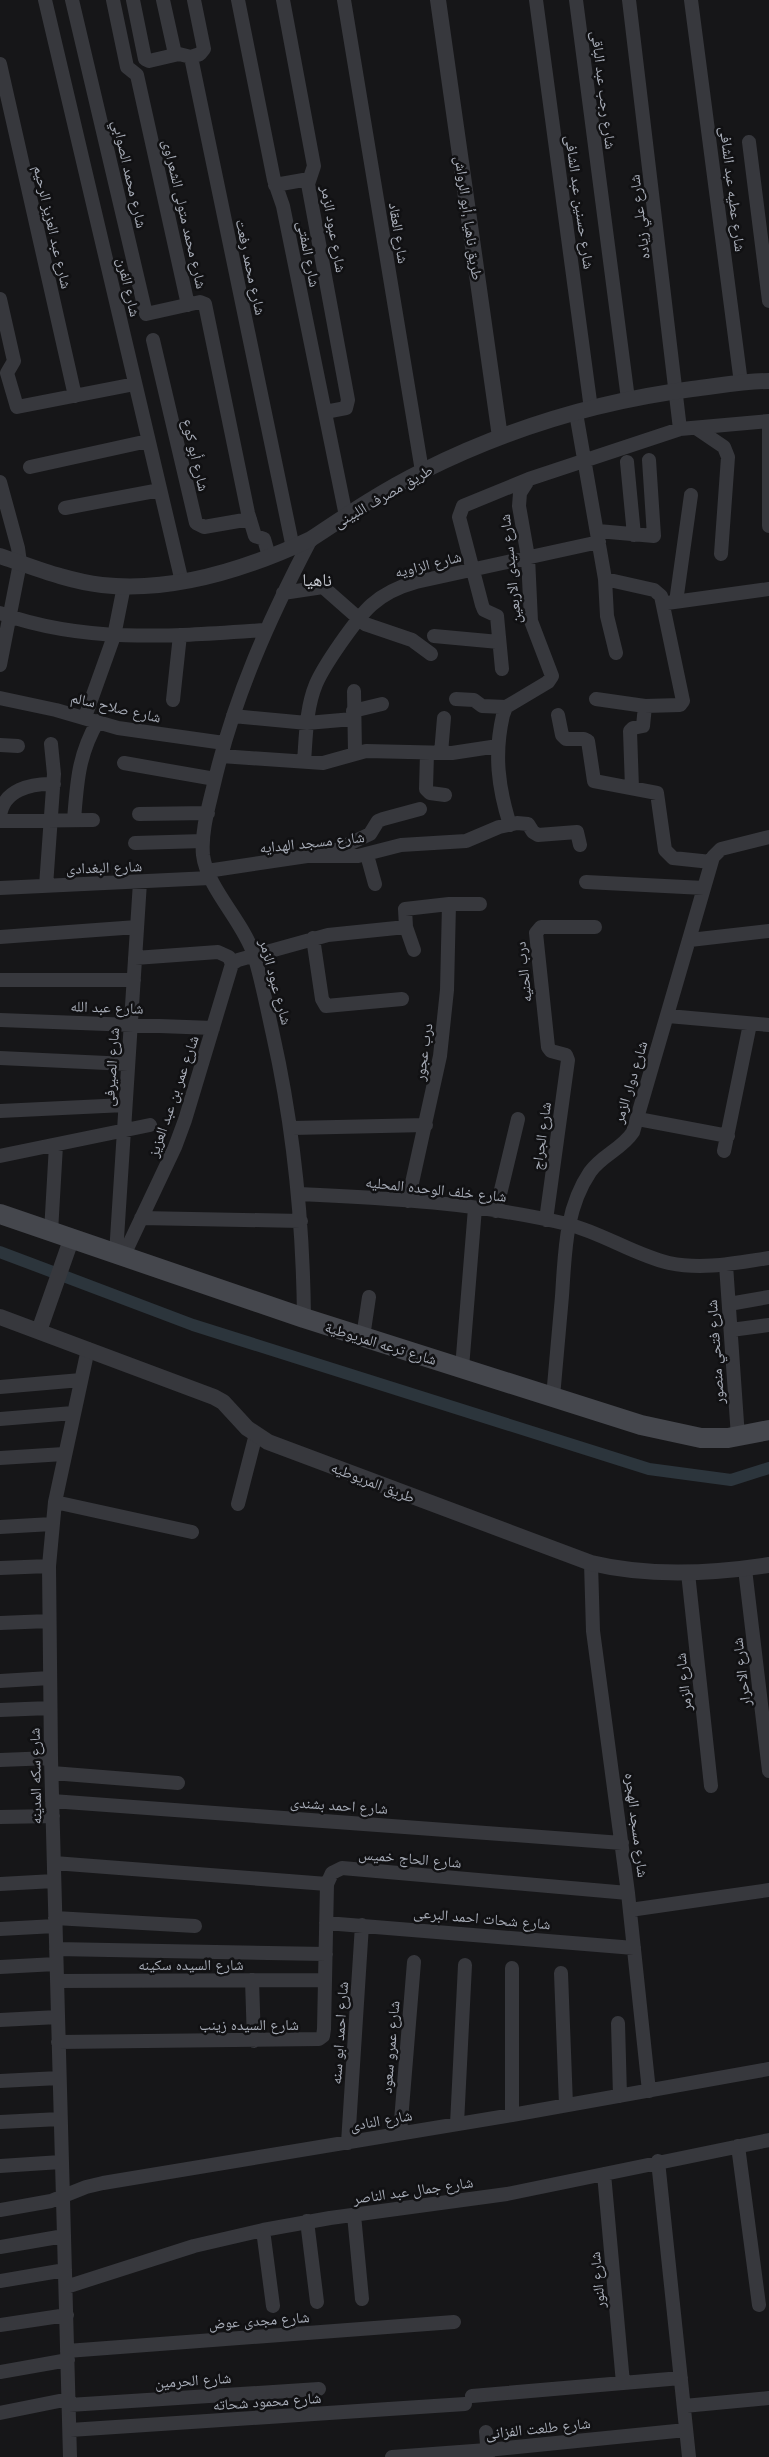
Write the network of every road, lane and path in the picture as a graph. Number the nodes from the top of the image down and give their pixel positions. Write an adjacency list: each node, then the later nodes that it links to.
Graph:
1 (45, 0): 27 (street, شارع الفرن)
2 (72, 0): 23 (street, شارع محمد الصوابي)
3 (112, 0): 23 (street, شارع محمد متولى الشعراوى)
4 (133, 0): 15 (street)
5 (163, 0): 15 (street)
6 (194, 0): 16 (street)
7 (238, 0): 20 (street, شارع المفتى)
8 (283, 0): 19 (street, شارع عبود الزمر)
9 (344, 0): 42 (street, شارع العقاد)
10 (438, 0): 36 (street, طريق ناهيا ,أبو الرواش)
11 (536, 0): 31 (street, شارع حسنين عبد الشافى)
12 (629, 0): 28 (street, شارع علي زياده)
13 (691, 0): 26 (street, شارع عطيه عبد الشافى)
14 (581, 1): 30 (street, شارع رجب عبد الباقى)
15 (174, 54): 16 (street)
16 (191, 57): 54 (street, شارع محمد رفعت)
17 (0, 64): 29 (street, شارع عبد العزيز الرحيم)
18 (749, 142): 22 (street)
19 (309, 179): 20 (street); 32 (street, شارع عبود الزمر)
20 (275, 185): 32 (street, شارع المفتى)
21 (0, 299): 29 (street)
22 (769, 301)
23 (188, 305): 49 (street, شارع محمد متولى الشعراوى)
24 (153, 339): 49 (street, شارع أبو كوع)
25 (769, 381): 26 (street, طريق مصرف اللبينى)
26 (741, 383): 28 (street, طريق مصرف اللبينى)
27 (135, 384): 29 (street); 37 (street, شارع الفرن)
28 (677, 391): 30 (street, طريق مصرف اللبينى); 35 (street, شارع علي زياده)
29 (75, 396)
30 (628, 399): 31 (street, طريق مصرف اللبينى)
31 (584, 411): 36 (street, طريق مصرف اللبينى); 38 (street, شارع حسنين عبد الشافى)
32 (325, 412): 48 (street, شارع المفتى)
33 (769, 421): 34 (street); 50 (street)
34 (696, 428): 35 (street); 55 (street)
35 (680, 429): 38 (street)
36 (500, 437): 42 (street, طريق مصرف اللبينى)
37 (148, 441): 41 (street); 45 (street, شارع الفرن)
38 (585, 460): 43 (street); 52 (street, شارع حسنين عبد الشافى)
39 (649, 460): 51 (street)
40 (627, 462): 51 (street)
41 (30, 467)
42 (422, 471): 48 (street, طريق مصرف اللبينى)
43 (529, 479): 58 (street, شارع سيدى الاربعين); 60 (street)
44 (0, 482): 59 (street)
45 (160, 490): 47 (street); 62 (street, شارع الفرن)
46 (691, 495): 66 (street)
47 (65, 508)
48 (346, 516): 53 (street, طريق مصرف اللبينى)
49 (250, 519): 57 (street, شارع محمد متولى الشعراوى)
50 (769, 525)
51 (634, 535): 52 (street, شارع الزاويه)
52 (599, 537): 58 (street, شارع الزاويه); 61 (street, شارع حسنين عبد الشافى)
53 (311, 539): 54 (street, طريق مصرف اللبينى); 65 (street, شارع عبود الزمر)
54 (293, 548): 57 (street, طريق مصرف اللبينى)
55 (721, 555)
56 (0, 556): 59 (street, طريق مصرف اللبينى)
57 (268, 556): 62 (street, طريق مصرف اللبينى)
58 (528, 557): 60 (street, شارع الزاويه); 86 (street, شارع سيدى الاربعين)
59 (20, 563): 63 (street, طريق مصرف اللبينى); 67 (street)
60 (472, 570): 68 (street, شارع الزاويه); 73 (street)
61 (605, 579): 66 (street); 74 (street, شارع حسنين عبد الشافى)
62 (182, 582): 63 (street, طريق مصرف اللبينى)
63 (124, 586): 70 (street)
64 (769, 589): 66 (street)
65 (283, 593): 68 (street); 69 (street, شارع عبود الزمر)
66 (669, 603): 85 (street)
67 (4, 615): 70 (street); 76 (street)
68 (357, 619): 75 (street); 92 (street, شارع الزاويه)
69 (266, 630): 71 (street); 89 (street, شارع عبود الزمر)
70 (114, 636): 71 (street); 91 (street)
71 (180, 636): 83 (street)
72 (434, 636): 73 (street)
73 (499, 642): 78 (street)
74 (616, 653)
75 (431, 654)
76 (0, 660): 77 (street)
77 (0, 665)
78 (502, 669)
79 (354, 691): 87 (street)
80 (0, 698): 91 (street, شارع صلاح سالم)
81 (456, 699): 86 (street)
82 (596, 699): 85 (street)
83 (173, 700)
84 (382, 704): 87 (street)
85 (645, 706): 104 (street)
86 (507, 707): 96 (street)
87 (353, 715): 92 (street); 98 (street)
88 (558, 715): 104 (street)
89 (232, 716): 92 (street); 97 (street, شارع عبود الزمر)
90 (444, 718): 99 (street)
91 (91, 719): 97 (street, شارع صلاح سالم); 112 (street)
92 (307, 723): 100 (street, شارع الزاويه)
93 (51, 744): 103 (street)
94 (0, 745): 95 (street)
95 (18, 746)
96 (498, 746): 99 (street, شارع صلاح سالم); 115 (street)
97 (223, 749): 100 (street, شارع صلاح سالم); 102 (street, شارع عبود الزمر)
98 (355, 753): 99 (street, شارع صلاح سالم); 100 (street, شارع صلاح سالم)
99 (434, 753): 105 (street)
100 (304, 762)
101 (124, 763): 102 (street)
102 (215, 779): 108 (street, شارع عبود الزمر)
103 (54, 784): 106 (street); 111 (street)
104 (632, 788): 122 (street)
105 (445, 795)
106 (4, 796): 110 (street)
107 (420, 810): 121 (street)
108 (208, 813): 109 (street); 117 (street, شارع عبود الزمر)
109 (139, 814)
110 (0, 816)
111 (51, 820): 112 (street); 114 (street); 127 (street)
112 (74, 820): 113 (street)
113 (93, 820)
114 (0, 821)
115 (510, 825): 119 (street); 120 (street, شارع مسجد الهدايه)
116 (769, 837): 122 (street)
117 (203, 842): 118 (street); 123 (street, شارع عبود الزمر)
118 (135, 843)
119 (580, 845)
120 (367, 855): 121 (street, شارع مسجد الهدايه); 126 (street)
121 (323, 856): 123 (street, شارع مسجد الهدايه)
122 (711, 862): 129 (street, شارع دوار الزمر)
123 (209, 875): 124 (street, شارع البغدادى); 140 (street, شارع عبود الزمر)
124 (140, 882): 127 (street, شارع البغدادى); 132 (street, شارع الصيرفى)
125 (586, 882): 129 (street)
126 (375, 884)
127 (46, 886): 128 (street, شارع البغدادى)
128 (0, 888)
129 (704, 888): 138 (street, شارع دوار الزمر)
130 (449, 904): 131 (street); 133 (street); 160 (street, درب عجور)
131 (480, 904)
132 (137, 927): 136 (street); 141 (street, شارع الصيرفى)
133 (406, 927): 137 (street); 139 (street)
134 (595, 927): 152 (street, درب الحنيه)
135 (769, 931): 138 (street)
136 (0, 937)
137 (313, 938): 140 (street); 145 (street)
138 (690, 940): 146 (street, شارع دوار الزمر)
139 (414, 950)
140 (254, 955): 142 (street); 161 (street, شارع عبود الزمر)
141 (135, 958): 142 (street); 144 (street, شارع الصيرفى)
142 (232, 964): 151 (street, شارع عمر بن عبد العزيز)
143 (0, 980): 144 (street)
144 (134, 980): 148 (street, شارع الصيرفى)
145 (402, 999)
146 (668, 1016): 149 (street); 158 (street, شارع دوار الزمر)
147 (0, 1020): 148 (street, شارع عبد الله)
148 (131, 1024): 151 (street, شارع عبد الله); 154 (street, شارع الصيرفى)
149 (750, 1024): 150 (street); 163 (street)
150 (769, 1025)
151 (213, 1028): 172 (street, شارع عمر بن عبد العزيز)
152 (567, 1056): 173 (street, شارع الجراج)
153 (0, 1058): 154 (street)
154 (128, 1064): 155 (street, شارع الصيرفى)
155 (125, 1105): 156 (street); 162 (street, شارع الصيرفى)
156 (0, 1111)
157 (518, 1119): 170 (street)
158 (638, 1119): 163 (street); 175 (street, شارع دوار الزمر)
159 (150, 1125): 162 (street)
160 (426, 1125): 161 (street); 168 (street, درب عجور)
161 (292, 1128): 167 (street, شارع عبود الزمر)
162 (124, 1131): 164 (street); 178 (street, شارع الصيرفى)
163 (728, 1136): 165 (street)
164 (56, 1145): 166 (street); 176 (street)
165 (724, 1150)
166 (0, 1156)
167 (299, 1194): 168 (street, شارع خلف الوحده المحليه); 174 (street, شارع عبود الزمر)
168 (408, 1201): 169 (street, شارع خلف الوحده المحليه)
169 (475, 1208): 170 (street, شارع خلف الوحده المحليه); 191 (street)
170 (496, 1211): 173 (street, شارع خلف الوحده المحليه)
171 (0, 1214): 176 (main road, شارع ترعه المريوطية)
172 (141, 1218): 174 (street); 178 (street, شارع عمر بن عبد العزيز)
173 (546, 1220): 175 (street, شارع خلف الوحده المحليه)
174 (301, 1221): 185 (street, شارع عبود الزمر)
175 (568, 1224): 180 (street, شارع خلف الوحده المحليه); 194 (street, شارع دوار الزمر)
176 (51, 1232): 177 (main road, شارع ترعه المريوطية)
177 (69, 1246): 178 (main road, شارع ترعه المريوطية); 188 (street)
178 (119, 1256): 185 (main road, شارع ترعه المريوطية)
179 (769, 1258): 180 (street, شارع خلف الوحده المحليه)
180 (726, 1265): 183 (street, شارع فتحي منصور)
181 (369, 1297): 189 (street)
182 (769, 1297): 183 (street)
183 (729, 1304): 187 (street, شارع فتحي منصور)
184 (0, 1317): 188 (street, طريق المريوطيه)
185 (304, 1318): 189 (main road, شارع ترعه المريوطية)
186 (769, 1325): 187 (street)
187 (730, 1330): 199 (street, شارع فتحي منصور)
188 (39, 1331): 190 (street, طريق المريوطيه)
189 (363, 1337): 191 (main road, شارع ترعه المريوطية)
190 (88, 1349): 192 (street, شارع سكه المدينه); 198 (street, طريق المريوطيه)
191 (462, 1368): 194 (main road, شارع ترعه المريوطية)
192 (81, 1380): 193 (street); 195 (street, شارع سكه المدينه)
193 (0, 1387)
194 (553, 1397): 199 (main road, شارع ترعه المريوطية)
195 (73, 1413): 196 (street); 200 (street, شارع سكه المدينه)
196 (0, 1419)
197 (769, 1430): 199 (main road, شارع ترعه المريوطية)
198 (256, 1434): 203 (street); 207 (street, طريق المريوطيه)
199 (738, 1437)
200 (64, 1454): 201 (street); 202 (street, شارع سكه المدينه)
201 (0, 1458)
202 (55, 1502): 204 (street, شارع سكه المدينه); 206 (street)
203 (238, 1504)
204 (52, 1524): 205 (street); 209 (street, شارع سكه المدينه)
205 (0, 1527)
206 (192, 1532)
207 (591, 1563): 212 (street, طريق المريوطيه); 228 (street, شارع مسجد الهجره)
208 (769, 1565): 211 (street, طريق المريوطيه)
209 (50, 1566): 210 (street); 213 (street, شارع سكه المدينه)
210 (0, 1569)
211 (745, 1569): 212 (street, طريق المريوطيه); 221 (street, شارع الاحرار)
212 (688, 1574): 224 (street, شارع الزمر)
213 (50, 1621): 214 (street); 215 (street, شارع سكه المدينه)
214 (0, 1623)
215 (50, 1678): 216 (street); 217 (street, شارع سكه المدينه)
216 (0, 1681)
217 (50, 1708): 218 (street); 219 (street, شارع سكه المدينه)
218 (0, 1710)
219 (51, 1758): 220 (street); 222 (street, شارع سكه المدينه)
220 (0, 1760)
221 (769, 1771)
222 (52, 1773): 223 (street); 225 (street, شارع سكه المدينه)
223 (178, 1783)
224 (711, 1786)
225 (52, 1800): 226 (street, شارع سكه المدينه); 228 (street, شارع احمد بشندى)
226 (53, 1816): 227 (street); 229 (street, شارع سكه المدينه)
227 (0, 1817)
228 (622, 1843): 234 (street, شارع مسجد الهجره)
229 (54, 1863): 230 (street, شارع سكه المدينه); 232 (street)
230 (54, 1881): 231 (street); 236 (street, شارع سكه المدينه)
231 (0, 1884)
232 (327, 1884): 234 (street, شارع الحاج خميس); 237 (street, شارع السيده زينب)
233 (769, 1890): 235 (street)
234 (628, 1893): 235 (street, شارع مسجد الهجره)
235 (630, 1910): 241 (street, شارع مسجد الهجره)
236 (55, 1922): 239 (street); 240 (street); 242 (street, شارع سكه المدينه)
237 (326, 1923): 238 (street, شارع شحات احمد البرعى); 243 (street, شارع السيده زينب)
238 (362, 1925): 241 (street, شارع شحات احمد البرعى); 270 (street, شارع احمد ابو سنه)
239 (195, 1926)
240 (0, 1929)
241 (634, 1948): 261 (street, شارع مسجد الهجره)
242 (56, 1949): 243 (street); 245 (street, شارع سكه المدينه)
243 (326, 1954): 251 (street, شارع السيده زينب)
244 (414, 1962): 268 (street, شارع عمرو سعود)
245 (56, 1964): 247 (street); 252 (street, شارع سكه المدينه)
246 (465, 1965): 267 (street)
247 (0, 1967)
248 (512, 1968): 264 (street)
249 (561, 1973): 263 (street)
250 (252, 1980): 251 (street, شارع السيده سكينه); 252 (street, شارع السيده سكينه); 256 (street)
251 (325, 1980): 256 (street, شارع السيده زينب)
252 (57, 1981): 253 (street, شارع سكه المدينه)
253 (58, 2017): 254 (street); 257 (street, شارع سكه المدينه)
254 (0, 2020)
255 (618, 2023): 262 (street)
256 (254, 2041): 257 (street, شارع السيده زينب)
257 (58, 2043): 259 (street, شارع سكه المدينه)
258 (769, 2069): 261 (street, شارع النادى)
259 (59, 2079): 260 (street); 265 (street, شارع سكه المدينه)
260 (0, 2081)
261 (648, 2091): 262 (street, شارع النادى)
262 (620, 2096): 263 (street, شارع النادى)
263 (566, 2105): 264 (street, شارع النادى)
264 (512, 2115): 267 (street, شارع النادى)
265 (60, 2119): 266 (street); 272 (street, شارع سكه المدينه)
266 (0, 2122)
267 (457, 2124): 268 (street, شارع النادى)
268 (400, 2133): 270 (street, شارع النادى)
269 (769, 2140): 271 (street, شارع جمال عبد الناصر)
270 (348, 2143): 276 (street, شارع النادى)
271 (738, 2146): 273 (street, شارع جمال عبد الناصر); 288 (street)
272 (61, 2162): 274 (street); 276 (street, شارع سكه المدينه)
273 (658, 2162): 275 (street, شارع جمال عبد الناصر); 295 (street)
274 (0, 2166)
275 (604, 2174): 278 (street, شارع جمال عبد الناصر); 296 (street, شارع النور)
276 (62, 2202): 277 (street, شارع النادى); 281 (street, شارع سكه المدينه)
277 (0, 2210)
278 (354, 2215): 279 (street, شارع جمال عبد الناصر); 286 (street)
279 (307, 2222): 280 (street, شارع جمال عبد الناصر); 287 (street)
280 (263, 2230): 285 (street, شارع جمال عبد الناصر); 289 (street)
281 (64, 2233): 282 (street); 283 (street)
282 (0, 2247)
283 (65, 2270): 284 (street); 285 (street)
284 (0, 2281)
285 (66, 2287): 290 (street)
286 (362, 2299)
287 (317, 2302)
288 (759, 2305)
289 (273, 2306)
290 (67, 2314): 292 (street); 293 (street)
291 (454, 2322): 293 (street, شارع مجدى عوض)
292 (0, 2325)
293 (68, 2356): 294 (street, شارع مجدى عوض); 299 (street)
294 (0, 2372)
295 (681, 2378): 296 (street, شارع محمود شحاته); 300 (street)
296 (623, 2383): 302 (street, شارع محمود شحاته)
297 (319, 2389): 299 (street, شارع الحرمين)
298 (769, 2398): 300 (street)
299 (69, 2402): 301 (street); 302 (street)
300 (684, 2406): 303 (street)
301 (0, 2413)
302 (70, 2430): 306 (street)
303 (686, 2430): 305 (street, شارع طلعت الفزانى); 308 (street)
304 (486, 2432): 305 (street)
305 (488, 2454): 307 (street, شارع طلعت الفزانى)
306 (70, 2457)
307 (392, 2457)
308 (689, 2457)

